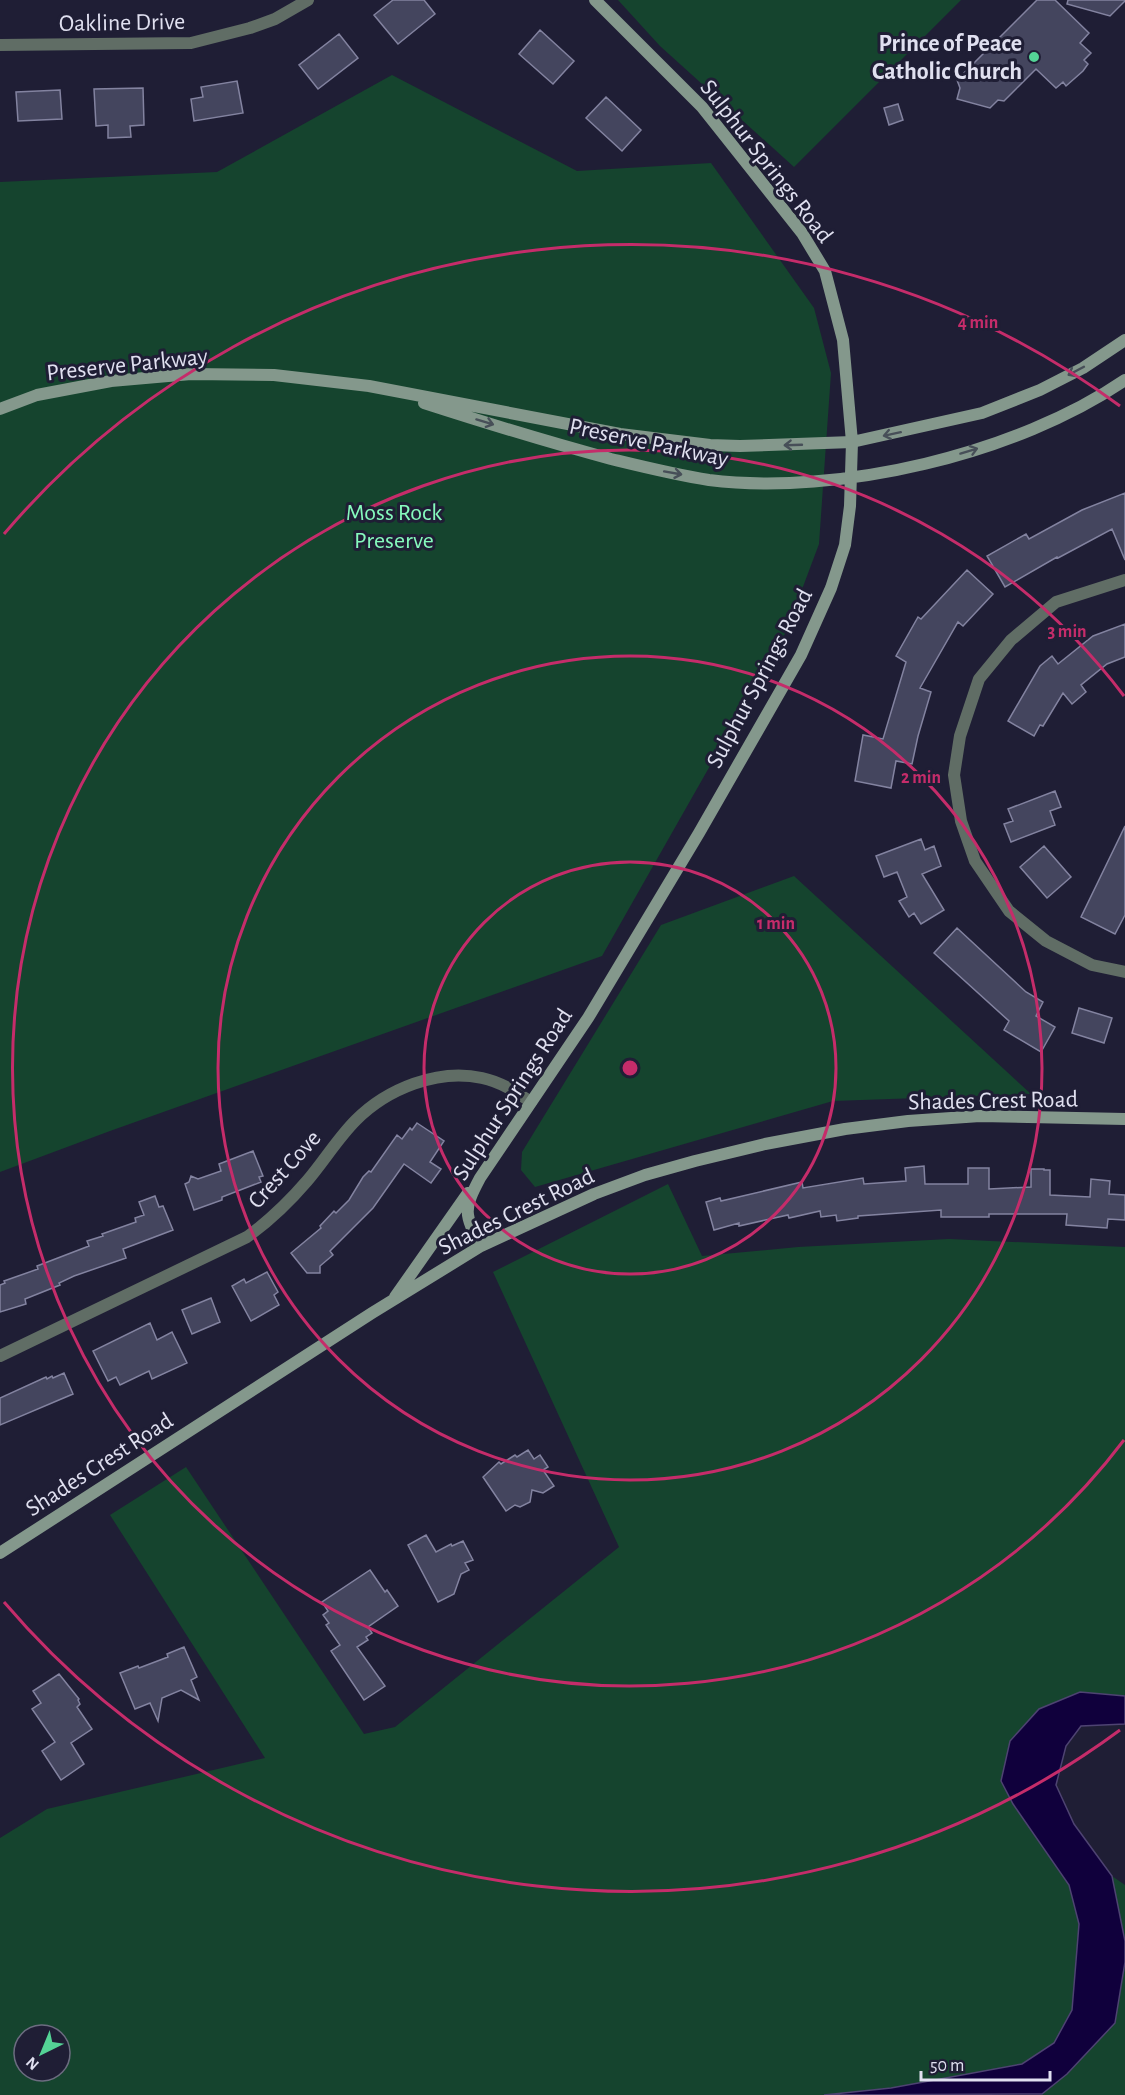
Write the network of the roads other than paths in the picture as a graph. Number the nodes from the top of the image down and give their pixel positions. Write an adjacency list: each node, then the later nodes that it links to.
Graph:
1 (308, 0): 3 (street, Oakline Drive)
2 (595, 0): 8 (street, Sulphur Springs Road)
3 (0, 45)
4 (1125, 340): 8 (street, Preserve Parkway, one-way to 8)
5 (1125, 380): 9 (street, Preserve Parkway, one-way to 5)
6 (369, 386): 7 (street, Preserve Parkway); 8 (street, Preserve Parkway, one-way to 6); 9 (street, Preserve Parkway, one-way to 9)
7 (0, 409)
8 (852, 442): 9 (street, Sulphur Springs Road)
9 (851, 478): 12 (street, Sulphur Springs Road)
10 (1125, 579): 11 (street)
11 (1125, 972)
12 (531, 1102): 14 (street, Sulphur Springs Road); 17 (street, Crest Cove)
13 (1125, 1119): 15 (street, Shades Crest Road)
14 (480, 1178): 15 (street, Sulphur Springs Road); 16 (street)
15 (481, 1246): 16 (street, Shades Crest Road)
16 (393, 1301): 18 (street, Shades Crest Road)
17 (0, 1356)
18 (0, 1553)

